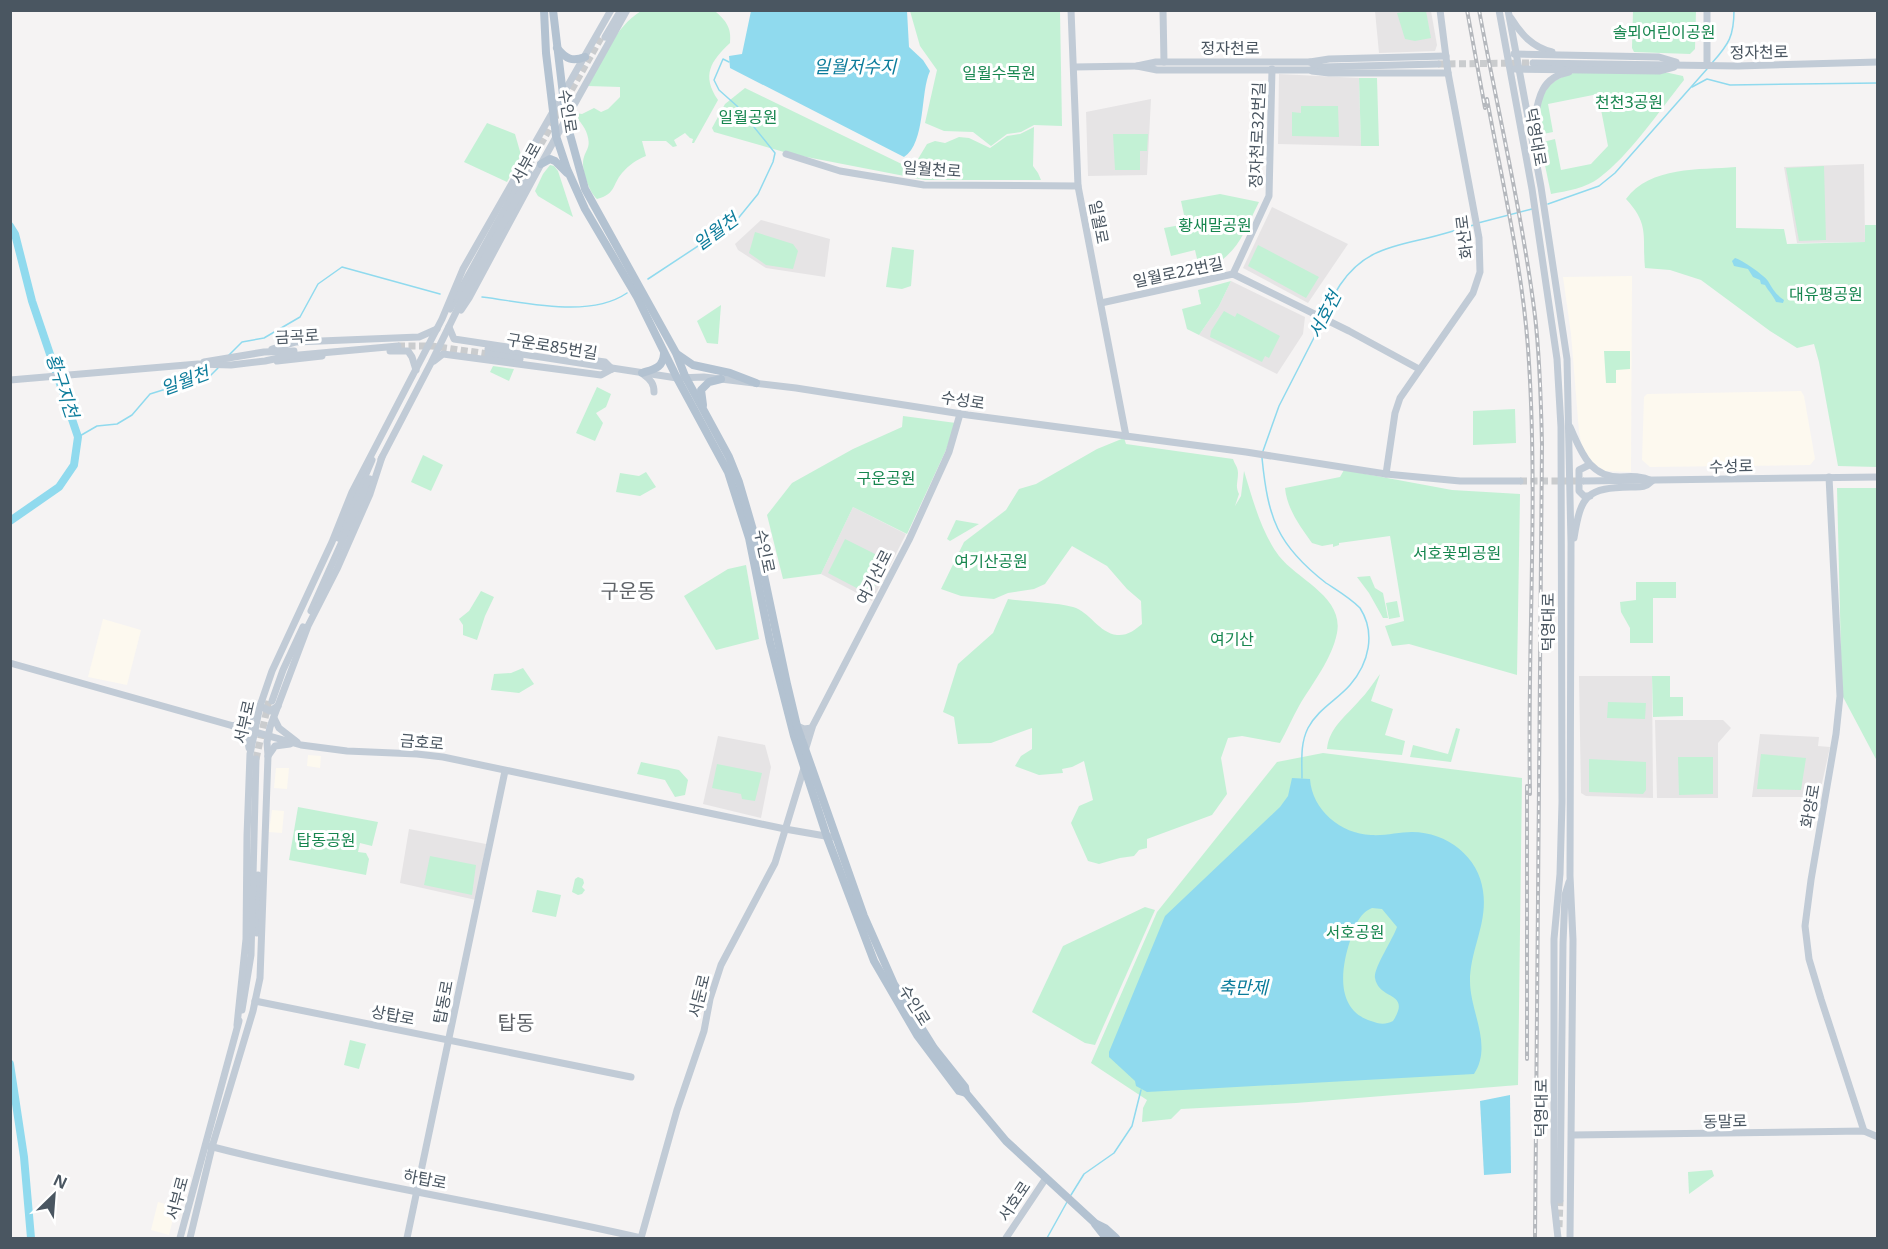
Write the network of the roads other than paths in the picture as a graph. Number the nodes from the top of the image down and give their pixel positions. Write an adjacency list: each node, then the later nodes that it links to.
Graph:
1 (544, 10): 40 (main road, 수인로)
2 (553, 10): 13 (main road, 수인로)
3 (611, 10): 19 (street, 서부로)
4 (619, 10): 12 (street)
5 (627, 10): 38 (street, 서부로)
6 (1071, 10): 29 (street, 일월로)
7 (1163, 10): 20 (street)
8 (1440, 10): 18 (street, 화산로)
9 (1499, 10): 17 (street, 덕영대로)
10 (1707, 10): 26 (street)
11 (1508, 12): 14 (street, 덕영대로); 16 (street)
12 (604, 37)
13 (557, 48): 19 (main road); 39 (main road, 수인로)
14 (1516, 54): 15 (street); 17 (street); 31 (street, 덕영대로)
15 (1529, 54): 16 (street); 28 (street)
16 (1563, 54): 25 (street)
17 (1507, 55): 34 (street, 덕영대로)
18 (1446, 56): 22 (street); 37 (street, 화산로)
19 (585, 57): 36 (street, 서부로)
20 (1164, 62): 21 (street, 정자천로); 27 (street, 정자천로)
21 (1272, 62): 22 (street, 정자천로); 32 (street, 정자천로32번길)
22 (1310, 62): 30 (street, 정자천로)
23 (1878, 62): 26 (street, 정자천로)
24 (1438, 64): 30 (street, 정자천로)
25 (1684, 65): 26 (street, 정자천로); 28 (street, 정자천로); 35 (street)
26 (1708, 65)
27 (1137, 66): 29 (street, 정자천로); 32 (street, 정자천로)
28 (1532, 66): 31 (street); 35 (street)
29 (1074, 67): 48 (street, 일월로)
30 (1322, 67): 33 (street, 정자천로)
31 (1519, 69): 34 (street); 42 (street, 덕영대로)
32 (1272, 70): 33 (street, 정자천로); 49 (street, 정자천로32번길)
33 (1310, 70): 37 (street)
34 (1509, 70): 102 (street, 덕영대로)
35 (1576, 70): 42 (street)
36 (576, 73): 38 (street); 39 (street, 서부로)
37 (1448, 73): 63 (street, 화산로)
38 (586, 81): 41 (street, 서부로)
39 (562, 97): 40 (street, 서부로); 41 (main road, 수인로)
40 (553, 111): 43 (main road, 수인로); 44 (street, 서부로)
41 (566, 120): 43 (street, 서부로); 58 (main road, 수인로)
42 (1532, 133): 73 (street, 덕영대로)
43 (556, 136): 46 (street, 서부로); 47 (main road, 수인로)
44 (529, 153): 46 (street); 51 (street, 서부로)
45 (786, 154): 48 (street, 일월천로)
46 (541, 164): 47 (main road); 52 (street, 서부로)
47 (570, 176): 57 (main road, 수인로)
48 (1078, 186): 50 (street, 일월로)
49 (1233, 274): 50 (street, 일월로22번길); 63 (street, 일월로22번길)
50 (1101, 303): 74 (street, 일월로)
51 (442, 319): 52 (street, 서부로); 53 (street, 서부로)
52 (450, 327): 54 (street); 60 (street, 서부로)
53 (437, 329): 55 (street); 64 (street, 서부로)
54 (471, 342): 59 (street); 62 (street)
55 (398, 344): 61 (street, 금곡로); 61 (street, 금곡로); 64 (street)
56 (488, 352): 62 (street, 구운로85번길)
57 (665, 353): 65 (main road); 66 (main road, 수인로)
58 (676, 353): 66 (main road, 수인로); 69 (main road)
59 (463, 356): 60 (street); 62 (street)
60 (431, 363): 86 (street, 서부로)
61 (198, 364): 68 (street, 금곡로)
62 (612, 369): 65 (street, 구운로85번길)
63 (1419, 369): 77 (street, 화산로)
64 (416, 370): 75 (street, 서부로)
65 (642, 373): 66 (street, 구운로85번길); 70 (street)
66 (681, 377): 67 (street, 수성로); 71 (main road, 수인로); 94 (main road, 수인로)
67 (721, 379): 69 (street, 수성로); 71 (main road)
68 (10, 380)
69 (756, 383): 72 (street, 수성로)
70 (654, 392)
71 (705, 412): 90 (main road, 수인로)
72 (960, 414): 74 (street, 수성로); 91 (street, 여기산로)
73 (1568, 423): 76 (street); 84 (street, 덕영대로)
74 (1126, 436): 77 (street, 수성로)
75 (375, 449): 86 (street, 서부로); 87 (street, 서부로)
76 (1589, 465): 81 (street); 83 (street)
77 (1386, 474): 82 (street)
78 (1829, 477): 79 (street, 수성로); 81 (street, 수성로); 109 (street, 화양로)
79 (1878, 477)
80 (1584, 481): 81 (street, 수성로)
81 (1652, 481): 83 (street)
82 (1520, 482)
83 (1590, 496): 84 (street)
84 (1571, 552): 103 (street, 덕영대로)
85 (10, 663): 89 (street, 금호로)
86 (273, 702): 87 (street); 88 (street, 서부로)
87 (260, 708): 89 (street); 92 (street, 서부로)
88 (274, 718): 93 (street, 서부로); 95 (street)
89 (233, 726): 92 (street, 금호로); 97 (street)
90 (797, 726): 91 (street); 94 (main road, 수인로)
91 (812, 728): 94 (street, 여기산로); 96 (street)
92 (254, 732): 93 (street, 금호로); 97 (street, 서부로)
93 (268, 736): 95 (street, 금호로); 97 (street, 서부로)
94 (797, 737): 96 (main road, 수인로); 98 (main road, 수인로)
95 (302, 745): 97 (street); 99 (street, 금호로)
96 (805, 751): 101 (main road, 수인로)
97 (258, 758): 105 (street, 서부로); 106 (street, 서부로); 112 (street, 서부로)
98 (804, 768): 100 (street, 서둔로); 101 (main road, 수인로)
99 (505, 771): 100 (street, 금호로); 107 (street, 탑동로)
100 (785, 829): 101 (street, 금호로); 121 (street, 서둔로)
101 (831, 837): 113 (main road, 수인로)
102 (1560, 874): 104 (street); 115 (street, 덕영대로)
103 (1570, 876): 104 (street); 110 (street, 덕영대로)
104 (1565, 895): 115 (street, 덕영대로)
105 (255, 1001): 106 (street, 서부로); 107 (street, 상탑로)
106 (247, 1028): 112 (street, 서부로)
107 (450, 1040): 108 (street, 상탑로); 114 (street, 탑동로)
108 (631, 1077)
109 (1864, 1131): 110 (street, 동말로); 111 (street, 동말로)
110 (1572, 1135): 116 (street, 덕영대로)
111 (1878, 1137)
112 (208, 1146): 114 (street, 하탑로); 118 (street, 서부로); 119 (street, 서부로)
113 (1046, 1179): 117 (main road, 수인로); 122 (street, 서호로)
114 (417, 1192): 120 (street, 탑동로); 121 (street, 하탑로)
115 (1557, 1201): 116 (street); 125 (street, 덕영대로)
116 (1571, 1202): 126 (street, 덕영대로)
117 (1095, 1223): 123 (main road, 수인로); 124 (main road, 수인로)
118 (180, 1239)
119 (190, 1239)
120 (407, 1239)
121 (641, 1239)
122 (1006, 1239)
123 (1106, 1239)
124 (1116, 1239)
125 (1558, 1239)
126 (1570, 1239)

